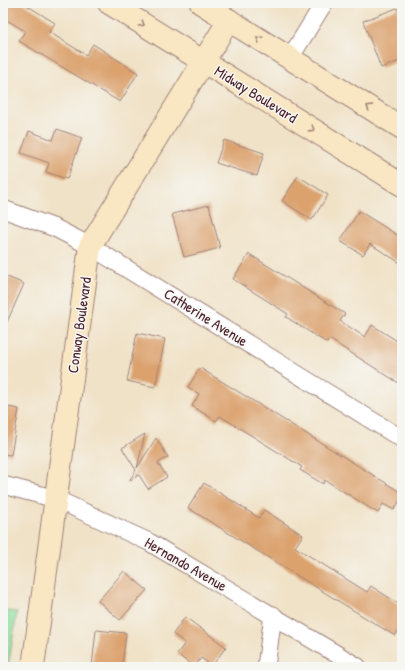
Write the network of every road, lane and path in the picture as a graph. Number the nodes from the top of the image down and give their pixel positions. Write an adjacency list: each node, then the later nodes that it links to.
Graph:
1 (109, 3): 6 (street, Midway Boulevard, one-way to 6)
2 (201, 3): 4 (street)
3 (324, 3): 5 (street)
4 (229, 20): 5 (street, one-way to 4); 6 (street, Conway Boulevard)
5 (290, 58): 7 (street, one-way to 5)
6 (203, 61): 8 (street, Midway Boulevard, one-way to 8); 10 (street, Conway Boulevard)
7 (402, 128)
8 (402, 185)
9 (3, 209): 10 (street, Catherine Avenue)
10 (90, 246): 11 (street, Catherine Avenue); 13 (street, Conway Boulevard)
11 (402, 439)
12 (3, 485): 13 (street, Hernando Avenue)
13 (56, 500): 14 (street, Hernando Avenue); 15 (street, Conway Boulevard)
14 (273, 615): 16 (street); 17 (street, Hernando Avenue)
15 (33, 667)
16 (266, 667)
17 (358, 667)

